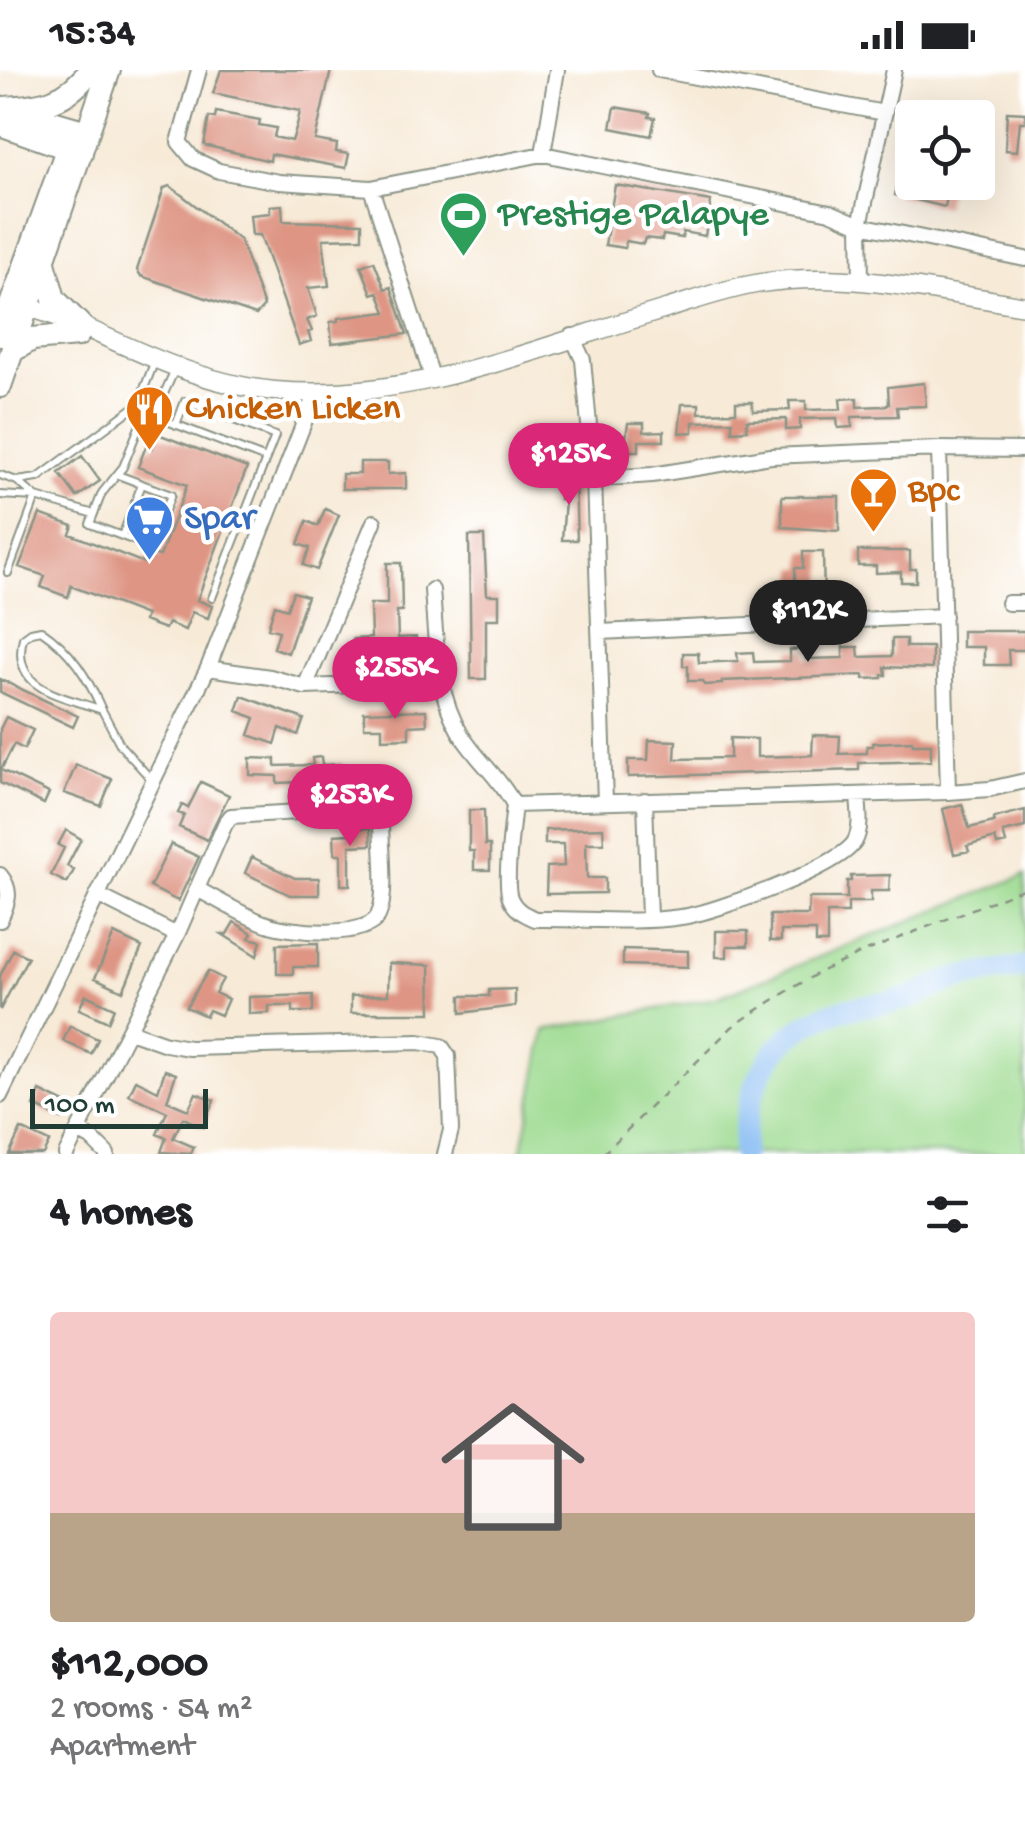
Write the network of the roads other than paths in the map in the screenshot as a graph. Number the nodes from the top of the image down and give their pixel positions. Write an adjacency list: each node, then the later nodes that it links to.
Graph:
1 (92, 70): 8 (highway); 9 (highway)
2 (109, 70): 9 (highway)
3 (198, 70): 11 (street)
4 (557, 70): 10 (street)
5 (660, 70): 7 (street)
6 (894, 70): 7 (street)
7 (884, 113): 13 (street)
8 (6, 118): 9 (highway); 12 (highway)
9 (78, 141): 12 (highway); 15 (highway)
10 (542, 154): 11 (street); 13 (street)
11 (372, 188): 23 (street)
12 (47, 203): 18 (highway)
13 (860, 225): 14 (street); 16 (street)
14 (1025, 258)
15 (44, 263): 18 (highway); 19 (highway)
16 (861, 280): 17 (street); 20 (street)
17 (1025, 306)
18 (14, 321): 19 (street); 19 (highway); 24 (highway)
19 (86, 332): 21 (street)
20 (572, 336): 23 (street); 35 (street)
21 (156, 357): 22 (street); 26 (lane)
22 (176, 365): 25 (street); 27 (lane)
23 (434, 380): 25 (street)
24 (0, 386)
25 (316, 392): 50 (street)
26 (138, 404): 28 (lane); 36 (lane)
27 (154, 416): 28 (lane); 29 (lane)
28 (140, 422): 34 (lane)
29 (176, 425): 32 (lane); 32 (lane)
30 (939, 449): 31 (street); 35 (street); 48 (street)
31 (1025, 450)
32 (266, 459): 45 (lane)
33 (0, 475): 36 (lane)
34 (118, 475): 37 (lane); 40 (lane)
35 (594, 478): 49 (street)
36 (17, 481): 39 (lane)
37 (142, 484): 42 (lane); 42 (lane)
38 (0, 495): 39 (lane)
39 (36, 497): 40 (lane); 43 (lane)
40 (94, 514): 42 (lane)
41 (374, 522): 52 (street)
42 (122, 536)
43 (8, 573)
44 (432, 590): 51 (street)
45 (212, 598)
46 (1008, 603): 47 (street)
47 (1025, 603)
48 (944, 616): 49 (street); 56 (street)
49 (600, 632): 59 (street)
50 (208, 668): 52 (street); 54 (street)
51 (440, 682): 52 (street); 60 (street)
52 (306, 687)
53 (102, 710): 53 (lane); 54 (lane)
54 (152, 780): 63 (street)
55 (1025, 781): 56 (street)
56 (948, 792): 57 (street)
57 (858, 796): 58 (street); 64 (street)
58 (645, 800): 59 (street); 64 (street)
59 (605, 802): 60 (street)
60 (514, 806): 64 (street)
61 (0, 875): 65 (street)
62 (198, 890): 62 (street); 66 (street)
63 (98, 895): 66 (street); 68 (street)
64 (649, 918)
65 (0, 920)
66 (177, 935): 67 (street)
67 (129, 1031): 69 (street); 72 (street)
68 (0, 1096)
69 (78, 1131): 70 (street); 71 (street)
70 (66, 1154)
71 (107, 1154)
72 (445, 1154)

